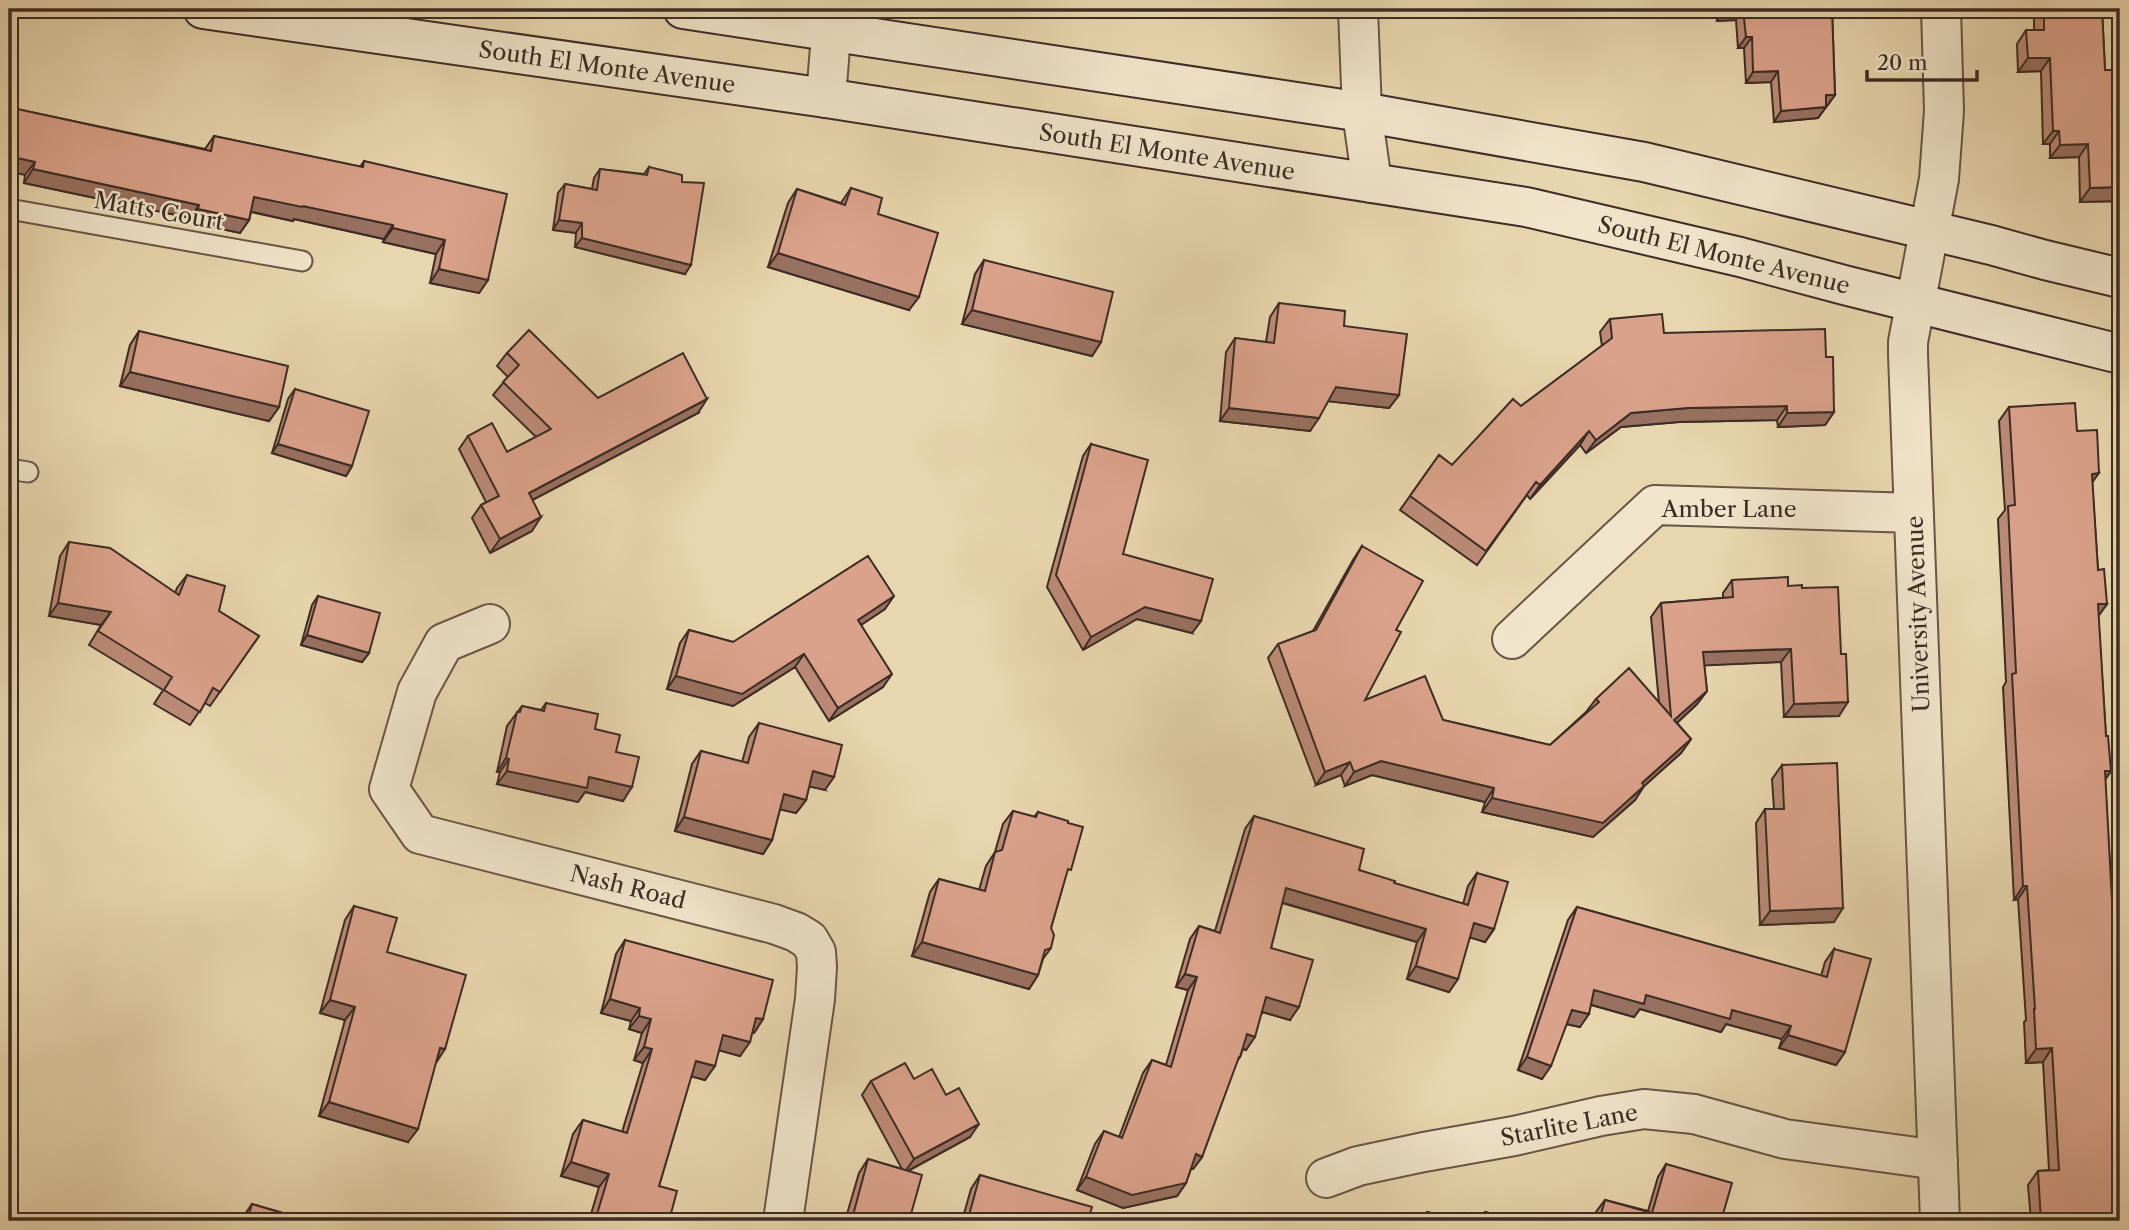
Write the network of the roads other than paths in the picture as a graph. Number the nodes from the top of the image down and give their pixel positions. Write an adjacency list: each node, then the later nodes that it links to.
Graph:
1 (203, 9): 6 (street, South El Monte Avenue)
2 (682, 9): 5 (street)
3 (1358, 9): 7 (street)
4 (1941, 9): 10 (street, University Avenue)
5 (833, 20): 6 (street); 7 (street)
6 (826, 98): 8 (street, South El Monte Avenue)
7 (1362, 112): 8 (street); 10 (street)
8 (1372, 183): 13 (street, South El Monte Avenue)
9 (9, 209): 11 (lane, Matts Court)
10 (1930, 231): 12 (street); 13 (street, University Avenue)
11 (302, 261)
12 (2120, 278)
13 (1916, 302): 14 (street, South El Monte Avenue); 15 (street, University Avenue)
14 (2120, 354)
15 (1914, 513): 17 (street, Amber Lane); 18 (street, University Avenue)
16 (490, 624): 20 (street, Nash Road)
17 (1512, 639)
18 (1938, 1160): 19 (street, Starlite Lane); 21 (street, University Avenue)
19 (1325, 1178)
20 (783, 1221)
21 (1940, 1221)

